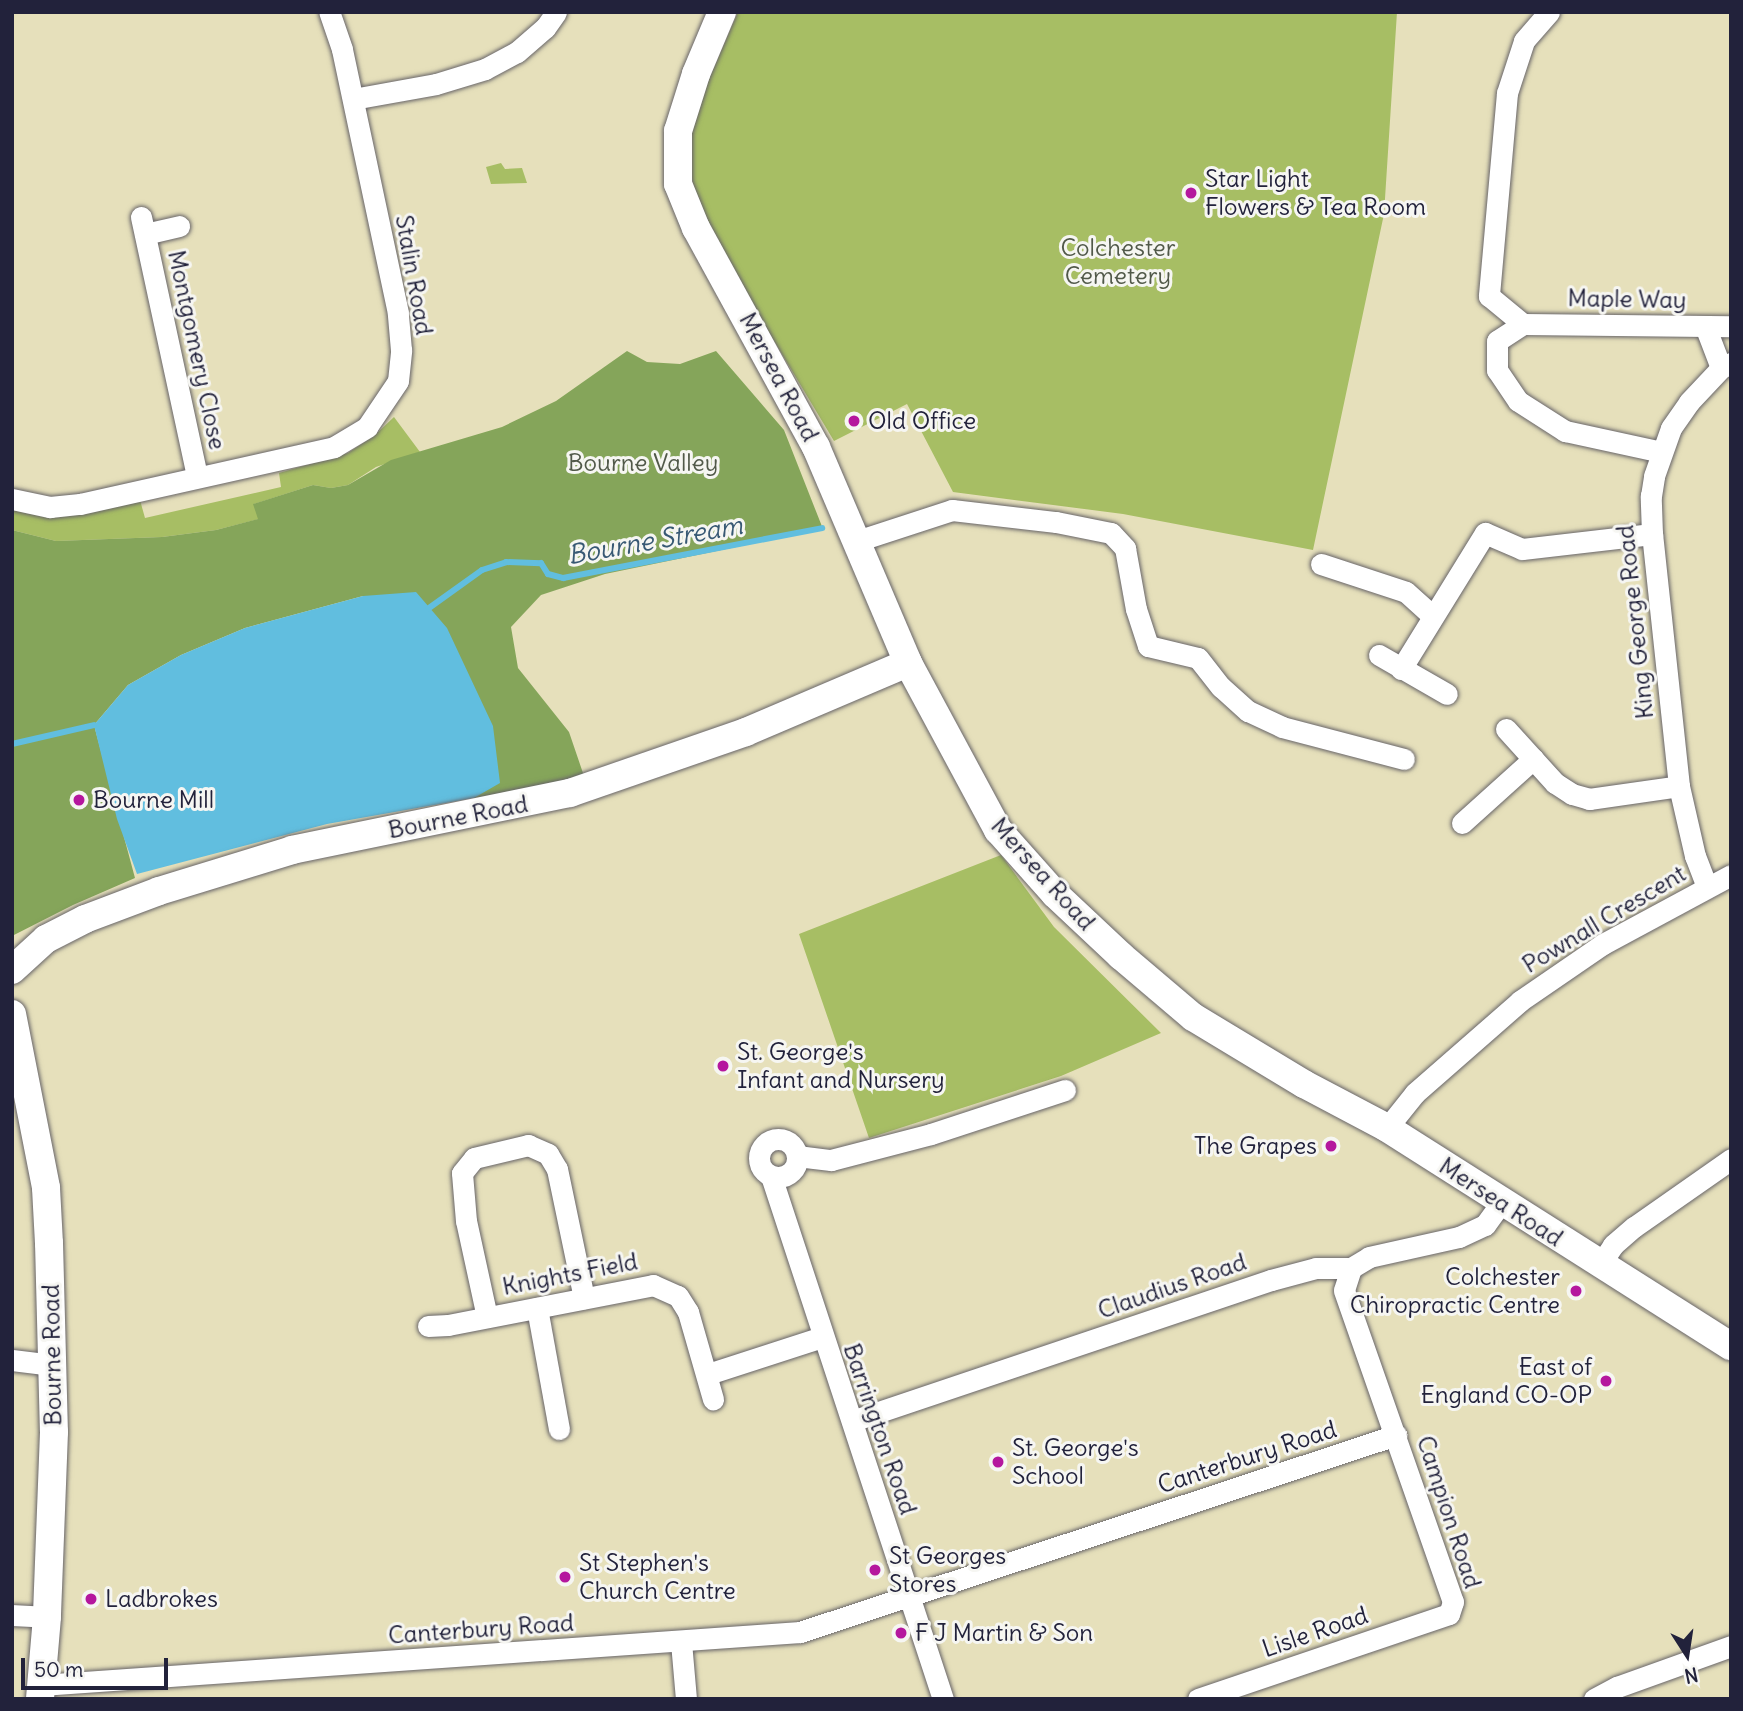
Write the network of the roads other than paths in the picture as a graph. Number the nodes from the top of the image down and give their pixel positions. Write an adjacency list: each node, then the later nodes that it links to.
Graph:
1 (329, 12): 5 (street, Stalin Road)
2 (556, 12): 5 (street)
3 (722, 12): 15 (main road, Mersea Road)
4 (1549, 12): 7 (street)
5 (353, 99): 12 (street, Stalin Road)
6 (179, 226): 12 (street, Montgomery Close)
7 (1523, 324): 8 (street, Maple Way); 11 (street)
8 (1705, 326): 9 (street, Maple Way); 10 (street, King George Road)
9 (1731, 326)
10 (1726, 366): 11 (street, King George Road)
11 (1661, 452): 14 (street, King George Road)
12 (197, 477): 13 (street, Stalin Road)
13 (12, 499)
14 (1651, 534): 17 (street); 25 (street, King George Road)
15 (857, 541): 19 (main road, Mersea Road); 23 (street)
16 (1321, 564): 17 (street)
17 (1433, 617): 20 (street)
18 (1379, 655): 20 (street)
19 (908, 663): 29 (main road, Bourne Road); 32 (main road, Mersea Road)
20 (1401, 669): 21 (street)
21 (1447, 694)
22 (1506, 729): 24 (street)
23 (1404, 759)
24 (1533, 759): 25 (street); 26 (street)
25 (1679, 786): 28 (street, King George Road)
26 (1462, 823)
27 (1731, 875): 28 (street, Pownall Crescent)
28 (1707, 887): 32 (street, Pownall Crescent)
29 (12, 970)
30 (12, 1014): 46 (main road, Bourne Road)
31 (1065, 1090): 33 (street)
32 (1387, 1128): 36 (main road, Mersea Road)
33 (797, 1156): 35 (street); 35 (street, Barrington Road)
34 (1731, 1159): 37 (street)
35 (771, 1176): 43 (street, Barrington Road)
36 (1501, 1203): 37 (main road, Mersea Road); 38 (street, Claudius Road)
37 (1601, 1263): 44 (main road, Mersea Road)
38 (1351, 1268): 49 (street, Claudius Road); 51 (street, Campion Road)
39 (584, 1298): 40 (street, Knights Field); 41 (street); 47 (street, Knights Field)
40 (537, 1307): 41 (street, Knights Field); 50 (street)
41 (487, 1317): 42 (street, Knights Field)
42 (428, 1326)
43 (822, 1337): 47 (street); 49 (street, Barrington Road)
44 (1731, 1346)
45 (12, 1360): 46 (street)
46 (53, 1365): 55 (main road, Bourne Road)
47 (708, 1374): 48 (street, Knights Field)
48 (713, 1399)
49 (852, 1422): 52 (street, Barrington Road)
50 (559, 1429)
51 (1396, 1435): 52 (street, Canterbury Road); 53 (street, Campion Road)
52 (909, 1597): 56 (street, Canterbury Road); 60 (street, Barrington Road)
53 (1449, 1614): 61 (street, Lisle Road)
54 (12, 1615): 55 (street)
55 (47, 1617): 58 (main road, Bourne Road)
56 (681, 1642): 58 (street, Canterbury Road); 59 (street)
57 (1731, 1646): 62 (street)
58 (40, 1692)
59 (686, 1699)
60 (943, 1699)
61 (1198, 1699)
62 (1594, 1699)

